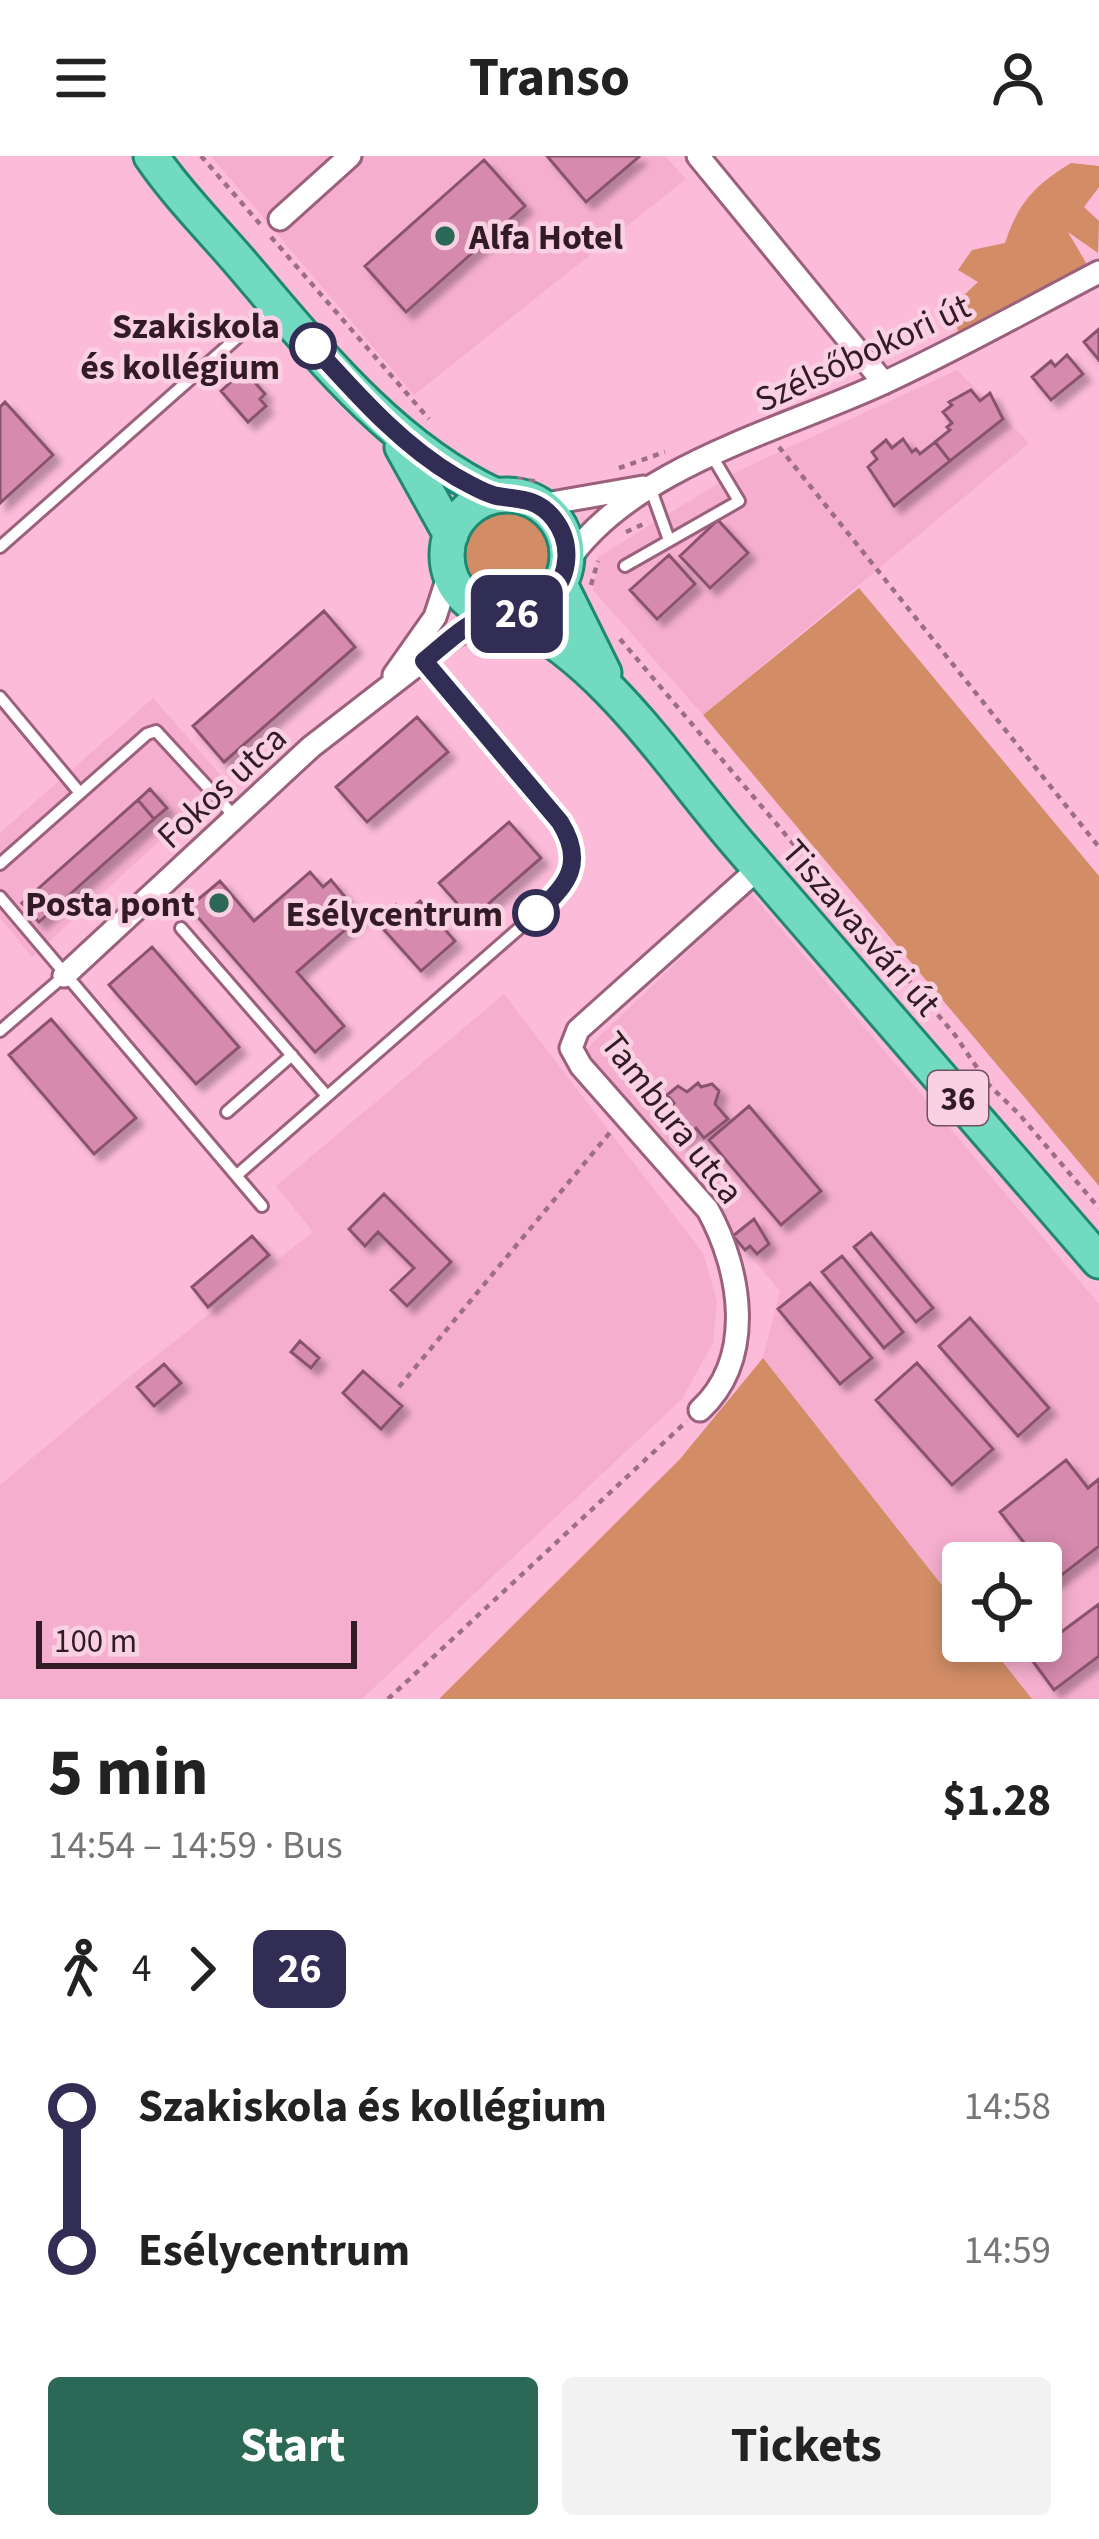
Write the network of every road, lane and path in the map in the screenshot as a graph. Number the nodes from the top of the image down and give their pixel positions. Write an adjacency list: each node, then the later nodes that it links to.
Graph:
1 (201, 156): 10 (path)
2 (350, 156): 5 (street)
3 (698, 156): 8 (street)
4 (152, 159): 7 (main road)
5 (280, 218)
6 (1099, 272): 8 (street, Szélsőbokori út)
7 (276, 304): 9 (main road); 19 (lane)
8 (884, 383): 11 (street, Szélsőbokori út)
9 (388, 425): 15 (main road); 17 (main road)
10 (441, 433)
11 (768, 433): 12 (street, Szélsőbokori út); 30 (path)
12 (712, 456): 13 (path); 14 (street, Szélsőbokori út); 18 (lane)
13 (615, 469)
14 (650, 485): 16 (street); 18 (lane); 22 (street)
15 (506, 487): 16 (path); 16 (main road); 17 (main road)
16 (543, 494): 22 (main road, 36)
17 (451, 535): 21 (main road)
18 (669, 540): 20 (lane)
19 (0, 547)
20 (625, 566)
21 (450, 571): 23 (main road, 36); 25 (street)
22 (578, 576): 23 (main road); 26 (main road, 36)
23 (503, 614): 25 (street, Fokos utca); 26 (main road, 36)
24 (612, 631): 43 (path)
25 (425, 652): 29 (street, Fokos utca); 38 (lane)
26 (616, 696): 32 (main road, Tiszavasvári út / 36)
27 (0, 697): 28 (lane)
28 (80, 793): 29 (lane); 31 (lane)
29 (235, 817): 35 (street, Fokos utca)
30 (1099, 847)
31 (0, 864)
32 (759, 868): 40 (street, Tambura utca); 44 (main road, Tiszavasvári út / 36)
33 (0, 897): 35 (lane)
34 (181, 928): 37 (lane)
35 (64, 976): 36 (lane, Fokos utca); 41 (lane)
36 (0, 1030)
37 (292, 1055): 38 (lane); 39 (lane)
38 (327, 1096): 41 (lane)
39 (226, 1112)
40 (624, 1116): 45 (path); 46 (street, Tambura utca)
41 (237, 1175): 42 (lane)
42 (262, 1206)
43 (1099, 1208)
44 (1099, 1261)
45 (399, 1387)
46 (700, 1410): 47 (path)
47 (388, 1699)

